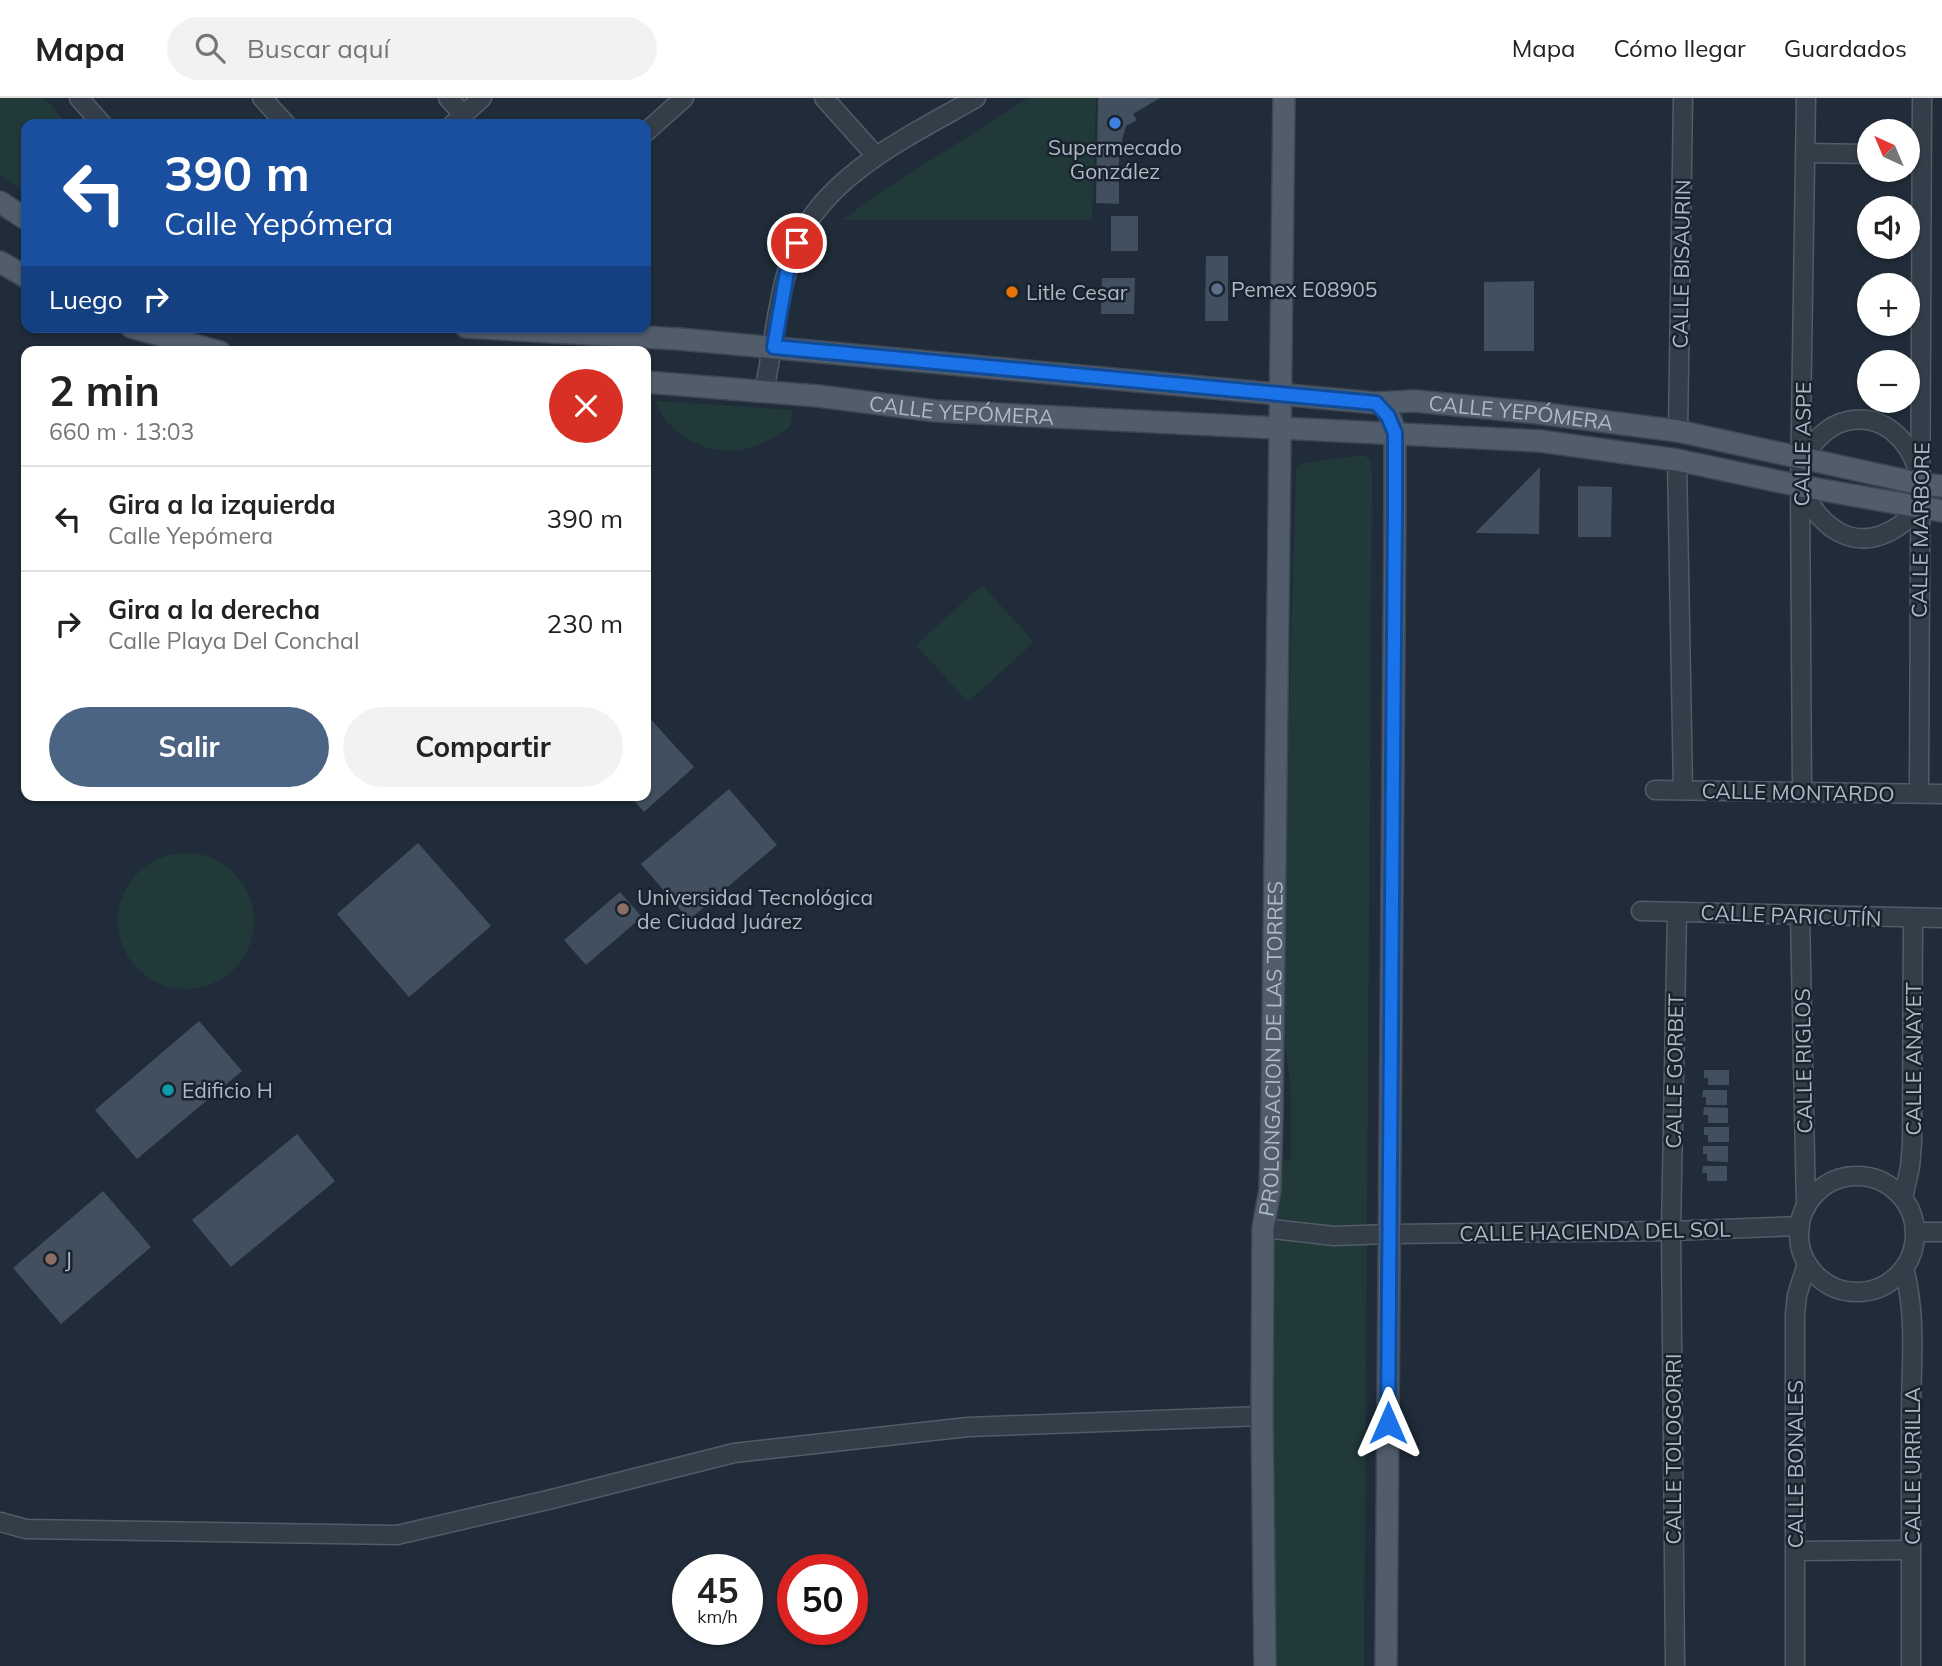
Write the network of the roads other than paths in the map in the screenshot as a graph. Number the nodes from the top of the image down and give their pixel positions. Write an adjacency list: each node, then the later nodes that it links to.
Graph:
1 (79, 98): 12 (street)
2 (262, 98): 13 (street)
3 (448, 98): 14 (street)
4 (482, 98): 15 (street)
5 (684, 98): 17 (street)
6 (824, 98): 20 (street)
7 (976, 98): 20 (street)
8 (1284, 98): 32 (main road, PROLONGACION DE LAS TORRES)
9 (1683, 98): 35 (street, CALLE BISAURIN)
10 (1807, 98): 18 (street, CALLE ASPE)
11 (1922, 98): 16 (street, CALLE MARBORE)
12 (98, 119)
13 (281, 119)
14 (458, 119)
15 (459, 119)
16 (1919, 119)
17 (651, 128)
18 (1806, 153): 19 (street); 37 (street, CALLE ASPE)
19 (1857, 154)
20 (876, 156): 29 (street)
21 (1915, 182): 39 (street, CALLE MARBORE)
22 (0, 202): 23 (main road)
23 (21, 216)
24 (0, 262): 25 (main road)
25 (21, 274)
26 (152, 333): 28 (main road)
27 (558, 333): 29 (main road, CALLE YEPÓMERA)
28 (199, 346)
29 (774, 347): 31 (street); 32 (main road, CALLE YEPÓMERA)
30 (651, 382): 31 (main road, CALLE YEPÓMERA)
31 (764, 391): 34 (main road, CALLE YEPÓMERA)
32 (1281, 393): 33 (main road, CALLE YEPÓMERA); 34 (main road, PROLONGACION DE LAS TORRES)
33 (1376, 403): 35 (main road, CALLE YEPÓMERA); 36 (main road)
34 (1280, 430): 36 (main road, CALLE YEPÓMERA); 56 (main road, PROLONGACION DE LAS TORRES)
35 (1678, 431): 37 (main road, CALLE YEPÓMERA)
36 (1395, 433): 38 (main road, CALLE YEPÓMERA); 60 (main road)
37 (1802, 458): 39 (main road, CALLE YEPÓMERA); 39 (street); 40 (street, CALLE ASPE)
38 (1677, 460): 40 (main road, CALLE YEPÓMERA); 44 (street)
39 (1932, 485): 41 (street, CALLE MARBORE)
40 (1800, 486): 41 (main road, CALLE YEPÓMERA); 41 (street); 45 (street, CALLE ASPE)
41 (1919, 508): 42 (main road, CALLE YEPÓMERA); 46 (street, CALLE MARBORE)
42 (1942, 511)
43 (1655, 790): 44 (street, CALLE MONTARDO)
44 (1683, 790): 45 (street, CALLE MONTARDO)
45 (1802, 790): 46 (street, CALLE MONTARDO)
46 (1919, 793): 47 (street, CALLE MONTARDO)
47 (1942, 794)
48 (1641, 911): 49 (street, CALLE PARICUTÍN)
49 (1677, 912): 50 (street, CALLE PARICUTÍN); 57 (street, CALLE GORBET)
50 (1801, 915): 51 (street, CALLE PARICUTÍN); 54 (street, CALLE RIGLOS)
51 (1913, 918): 52 (street, CALLE PARICUTÍN); 53 (street, CALLE ANAYET)
52 (1942, 918)
53 (1903, 1198): 54 (street); 58 (street)
54 (1806, 1207): 55 (street)
55 (1800, 1226): 57 (street, CALLE HACIENDA DEL SOL); 61 (street)
56 (1263, 1228): 60 (street, CALLE HACIENDA DEL SOL); 63 (main road, PROLONGACION DE LAS TORRES)
57 (1671, 1231): 60 (street, CALLE HACIENDA DEL SOL); 69 (street, CALLE TOLOGORRI)
58 (1915, 1232): 59 (street); 62 (street)
59 (1942, 1232)
60 (1389, 1234): 68 (main road)
61 (1807, 1264): 62 (street); 66 (street, CALLE BONALES)
62 (1904, 1268): 65 (street, CALLE URRILLA)
63 (1262, 1416): 64 (street); 67 (main road, PROLONGACION DE LAS TORRES)
64 (5, 1527)
65 (1911, 1550): 66 (street); 71 (street, CALLE URRILLA)
66 (1795, 1551): 70 (street, CALLE BONALES)
67 (1265, 1666)
68 (1386, 1666)
69 (1675, 1666)
70 (1795, 1666)
71 (1911, 1666)

